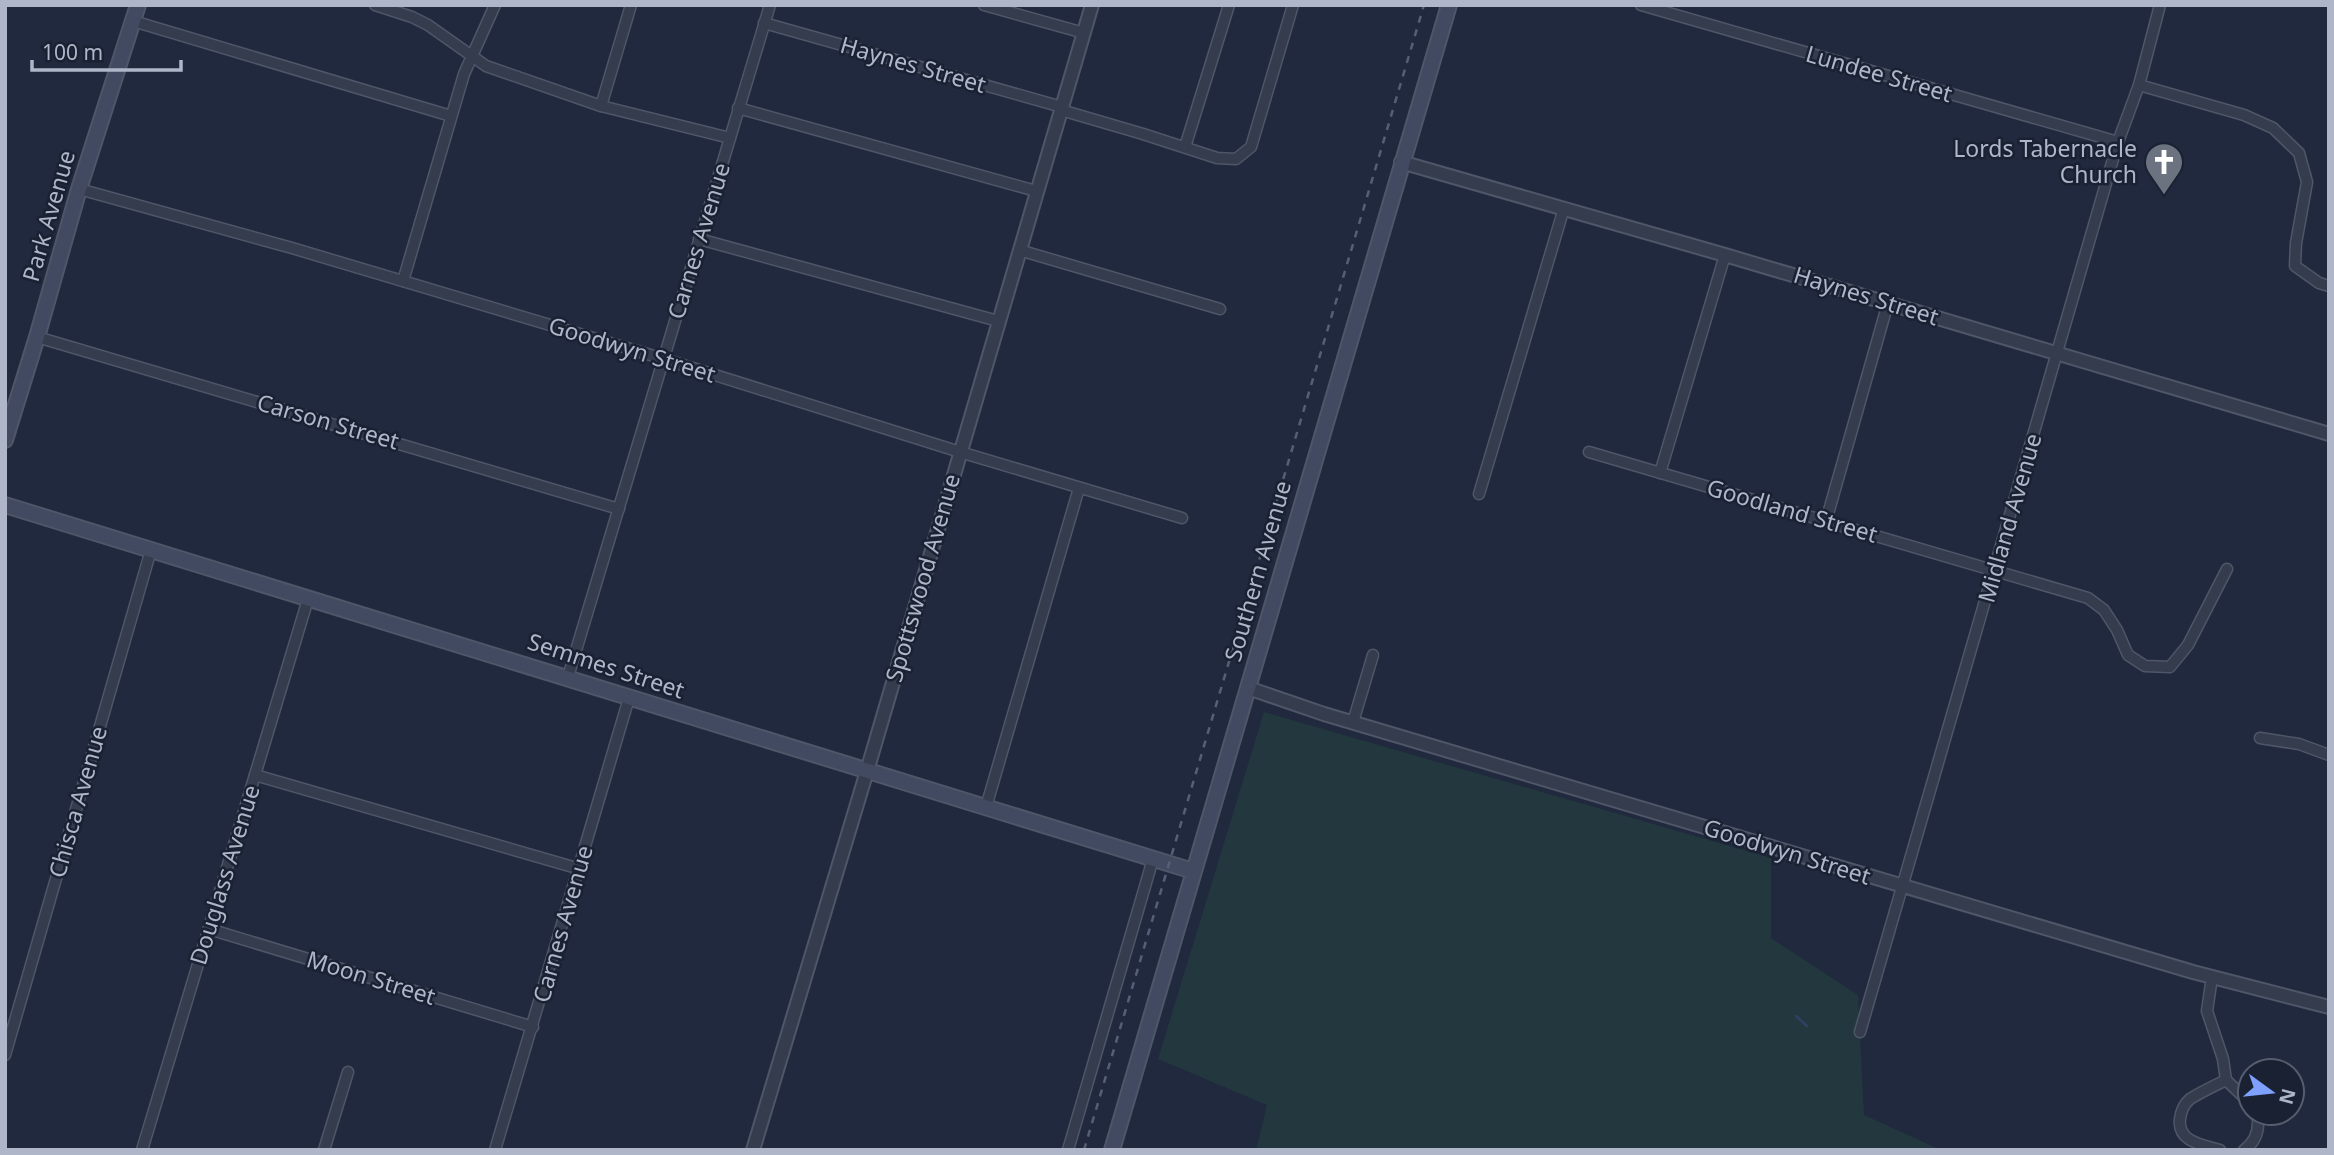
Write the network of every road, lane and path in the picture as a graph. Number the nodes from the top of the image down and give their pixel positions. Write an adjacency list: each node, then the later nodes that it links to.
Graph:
1 (138, 5): 13 (main road, Park Avenue)
2 (375, 5): 16 (street)
3 (495, 5): 16 (street)
4 (631, 5): 18 (street)
5 (770, 5): 14 (street, Carnes Avenue)
6 (984, 5): 15 (street)
7 (1092, 5): 15 (street, Spottswood Avenue)
8 (1229, 5): 24 (street)
9 (1293, 5): 24 (street, Haynes Street)
10 (1449, 5): 25 (main road, Southern Avenue)
11 (1641, 5): 23 (street, Lundee Street)
12 (2160, 5): 17 (street, Midland Avenue)
13 (133, 20): 21 (street); 26 (main road, Park Avenue)
14 (764, 23): 19 (street, Carnes Avenue); 20 (street, Haynes Street)
15 (1084, 33): 20 (street, Spottswood Avenue)
16 (471, 56): 18 (street); 21 (street)
17 (2139, 85): 23 (street, Midland Avenue); 33 (street)
18 (601, 106): 22 (street)
19 (738, 108): 22 (street, Carnes Avenue); 27 (street)
20 (1061, 109): 24 (street, Haynes Street); 27 (street, Spottswood Avenue)
21 (451, 116): 32 (street)
22 (730, 138): 29 (street, Carnes Avenue)
23 (2118, 142): 38 (street, Midland Avenue)
24 (1185, 146)
25 (1401, 162): 28 (street, Haynes Street); 57 (main road, Southern Avenue)
26 (79, 189): 32 (street, Goodwyn Street); 37 (main road, Park Avenue)
27 (1036, 191): 30 (street, Spottswood Avenue)
28 (1564, 208): 31 (street, Haynes Street); 46 (street)
29 (699, 239): 36 (street); 39 (street, Carnes Avenue)
30 (1019, 250): 35 (street); 36 (street, Spottswood Avenue)
31 (1725, 255): 34 (street, Haynes Street); 44 (street)
32 (403, 281): 39 (street, Goodwyn Street)
33 (2329, 286)
34 (1888, 303): 38 (street, Haynes Street); 50 (street)
35 (1220, 309)
36 (998, 321): 42 (street, Spottswood Avenue)
37 (37, 337): 41 (main road, Park Avenue); 48 (street, Carson Street)
38 (2058, 354): 40 (street, Haynes Street); 53 (street, Midland Avenue)
39 (664, 359): 42 (street, Goodwyn Street); 48 (street, Carnes Avenue)
40 (2329, 434)
41 (5, 440)
42 (960, 452): 45 (street, Goodwyn Street); 62 (street, Spottswood Avenue)
43 (1589, 452): 44 (street, Goodland Street)
44 (1660, 473): 50 (street, Goodland Street)
45 (1079, 488): 49 (street, Goodwyn Street); 64 (street)
46 (1479, 494)
47 (5, 505): 51 (main road, Semmes Street)
48 (619, 509): 56 (street, Carnes Avenue)
49 (1182, 519)
50 (1826, 521): 53 (street, Goodland Street)
51 (151, 550): 54 (main road, Semmes Street); 74 (street, Chisca Avenue)
52 (2227, 569): 53 (street, Goodland Street)
53 (1995, 570): 68 (street, Midland Avenue)
54 (308, 599): 56 (main road, Semmes Street); 63 (street, Douglass Avenue)
55 (1373, 655): 59 (street)
56 (568, 677): 58 (main road, Semmes Street)
57 (1248, 688): 59 (street, Goodwyn Street); 67 (main road, Southern Avenue)
58 (629, 698): 62 (main road, Semmes Street); 66 (street, Carnes Avenue)
59 (1353, 722): 68 (street, Goodwyn Street)
60 (2260, 738): 61 (street)
61 (2329, 755)
62 (867, 771): 64 (main road, Semmes Street); 82 (street, Spottswood Avenue)
63 (255, 775): 66 (street); 69 (street, Douglass Avenue)
64 (986, 807): 65 (main road, Semmes Street)
65 (1153, 859): 67 (main road, Semmes Street); 83 (street)
66 (580, 869): 72 (street, Carnes Avenue)
67 (1193, 871): 84 (main road, Southern Avenue)
68 (1901, 886): 70 (street, Goodwyn Street); 73 (street, Midland Avenue)
69 (209, 929): 72 (street, Moon Street); 79 (street, Douglass Avenue)
70 (2212, 977): 71 (street, Goodwyn Street); 76 (street)
71 (2329, 1007)
72 (533, 1027): 81 (street, Carnes Avenue)
73 (1860, 1032)
74 (5, 1055)
75 (348, 1072): 80 (street)
76 (2225, 1080): 77 (street); 85 (street)
77 (2236, 1090)
78 (2257, 1127): 86 (street)
79 (142, 1150)
80 (324, 1150)
81 (495, 1150)
82 (752, 1150)
83 (1069, 1150)
84 (1112, 1150)
85 (2220, 1150)
86 (2244, 1150)

